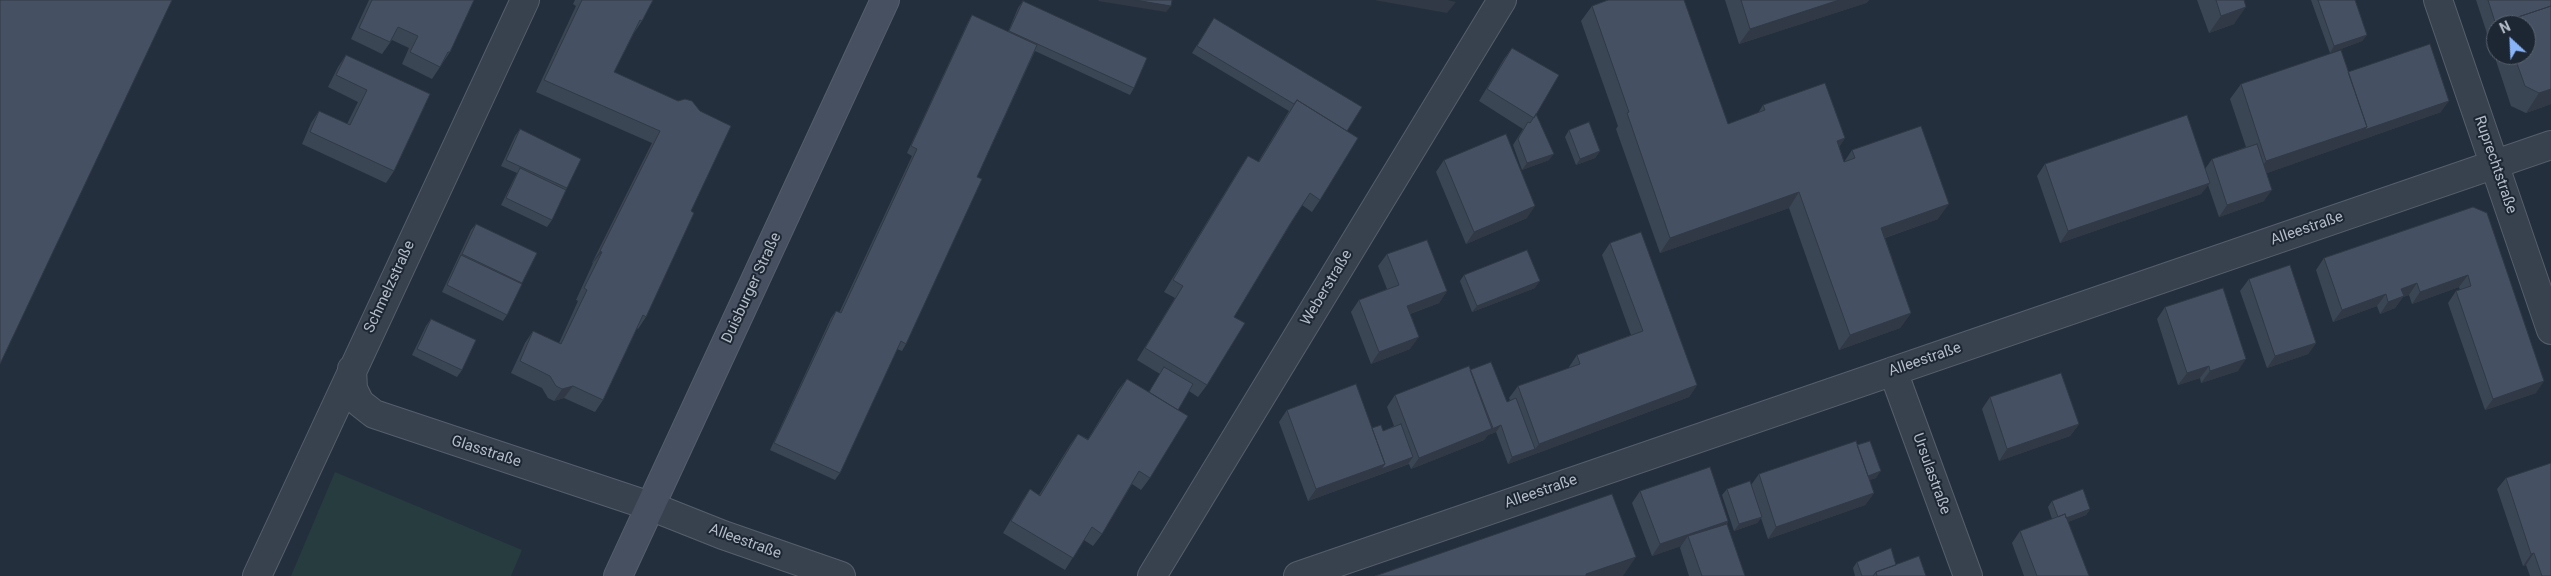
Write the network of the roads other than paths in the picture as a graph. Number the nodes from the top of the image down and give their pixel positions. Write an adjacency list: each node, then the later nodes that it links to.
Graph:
1 (525, 0): 8 (street, Schmelzstraße)
2 (885, 0): 10 (main road, Duisburger Straße)
3 (1502, 0): 14 (street, Weberstraße)
4 (2438, 0): 6 (street, Ruprechtstraße)
5 (2551, 145): 6 (street, Alleestraße)
6 (2495, 165): 7 (street, Ruprechtstraße); 9 (street, Alleestraße)
7 (2551, 330)
8 (352, 369): 10 (street, Glasstraße); 11 (street, Schmelzstraße)
9 (1893, 371): 15 (street, Alleestraße); 16 (street, Ursulastraße)
10 (650, 506): 12 (main road, Duisburger Straße); 13 (street, Alleestraße)
11 (257, 576)
12 (618, 576)
13 (841, 576)
14 (1152, 576)
15 (1298, 576)
16 (1968, 576)

